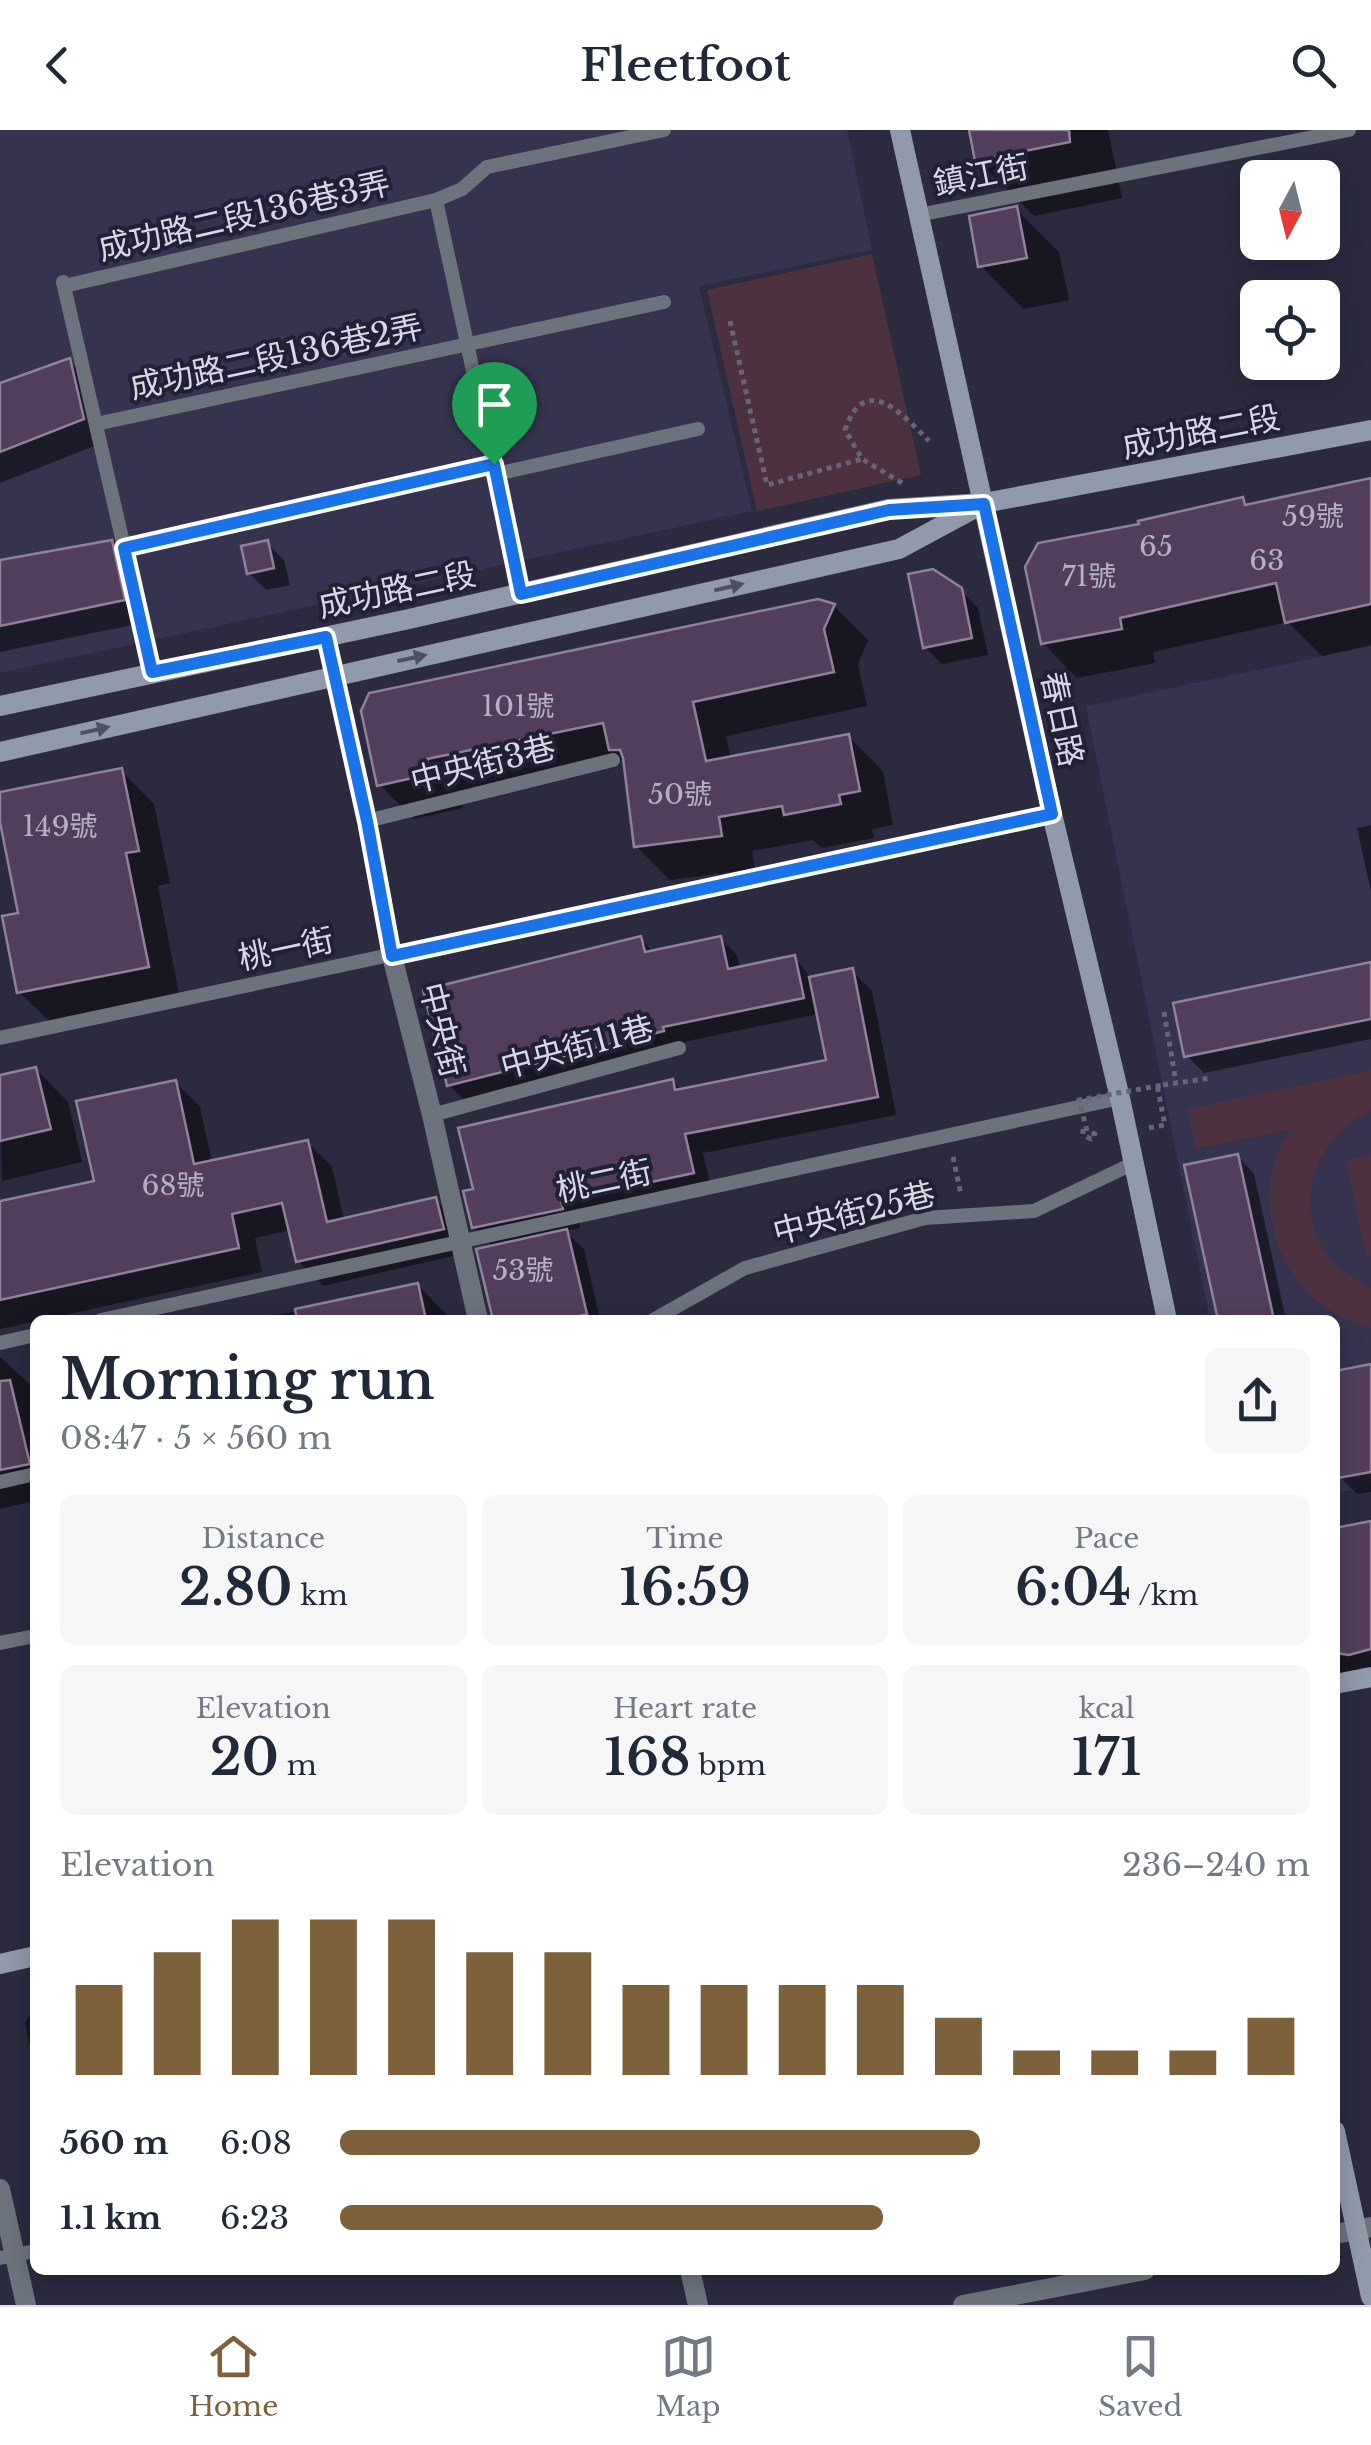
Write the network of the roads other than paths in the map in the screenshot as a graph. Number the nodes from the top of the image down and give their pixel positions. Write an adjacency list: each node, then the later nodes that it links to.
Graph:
1 (664, 130): 4 (lane, 成功路二段136巷3弄)
2 (900, 130): 5 (street, 春日路)
3 (1348, 130): 5 (lane, 鎮江街)
4 (436, 200): 7 (lane); 8 (lane, 成功路二段136巷3弄)
5 (918, 215): 12 (street, 春日路)
6 (664, 302): 7 (lane, 成功路二段136巷2弄)
7 (467, 344): 8 (lane, 成功路二段136巷2弄); 11 (lane)
8 (96, 424): 13 (lane)
9 (698, 429): 11 (lane)
10 (1371, 430): 12 (street, 成功路二段)
11 (495, 469): 13 (lane); 14 (lane)
12 (984, 504): 14 (street, 成功路二段); 17 (street, 成功路二段, one-way to 12); 21 (street, 春日路)
13 (124, 548): 16 (lane)
14 (521, 594): 15 (street, 成功路二段)
15 (326, 637): 16 (street, 成功路二段); 17 (street, 中央街)
16 (152, 672): 18 (street, 成功路二段)
17 (334, 676): 19 (street, 成功路二段, one-way to 17); 22 (street, 中央街)
18 (0, 706)
19 (0, 752)
20 (612, 760): 22 (lane, 中央街3巷)
21 (1052, 814): 23 (lane, 桃一街); 26 (street, 春日路)
22 (367, 821): 23 (street, 中央街)
23 (392, 956): 24 (lane, 桃一街); 27 (street, 中央街)
24 (0, 1038)
25 (679, 1048): 27 (lane, 中央街11巷)
26 (1120, 1098): 28 (street, 春日路); 29 (lane, 桃二街)
27 (432, 1115): 29 (street, 中央街)
28 (1132, 1164): 32 (lane, 中央街25巷); 33 (street, 春日路)
29 (460, 1240): 30 (lane, 桃二街); 31 (street, 中央街)
30 (123, 1315)
31 (477, 1315)
32 (661, 1315)
33 (1165, 1315)
34 (30, 1336): 35 (lane)
35 (0, 1342)
36 (30, 1475): 37 (lane)
37 (0, 1482)
38 (30, 1637): 39 (lane)
39 (0, 1643)
40 (1371, 1677): 41 (street)
41 (1340, 1683)
42 (30, 1957): 43 (street)
43 (0, 1964)
44 (1340, 2148): 46 (street)
45 (0, 2189): 47 (street)
46 (1364, 2228): 50 (street)
47 (17, 2255): 51 (street)
48 (691, 2275): 52 (street)
49 (1120, 2275): 53 (street)
50 (1371, 2297)
51 (26, 2305)
52 (698, 2305)
53 (963, 2305)

